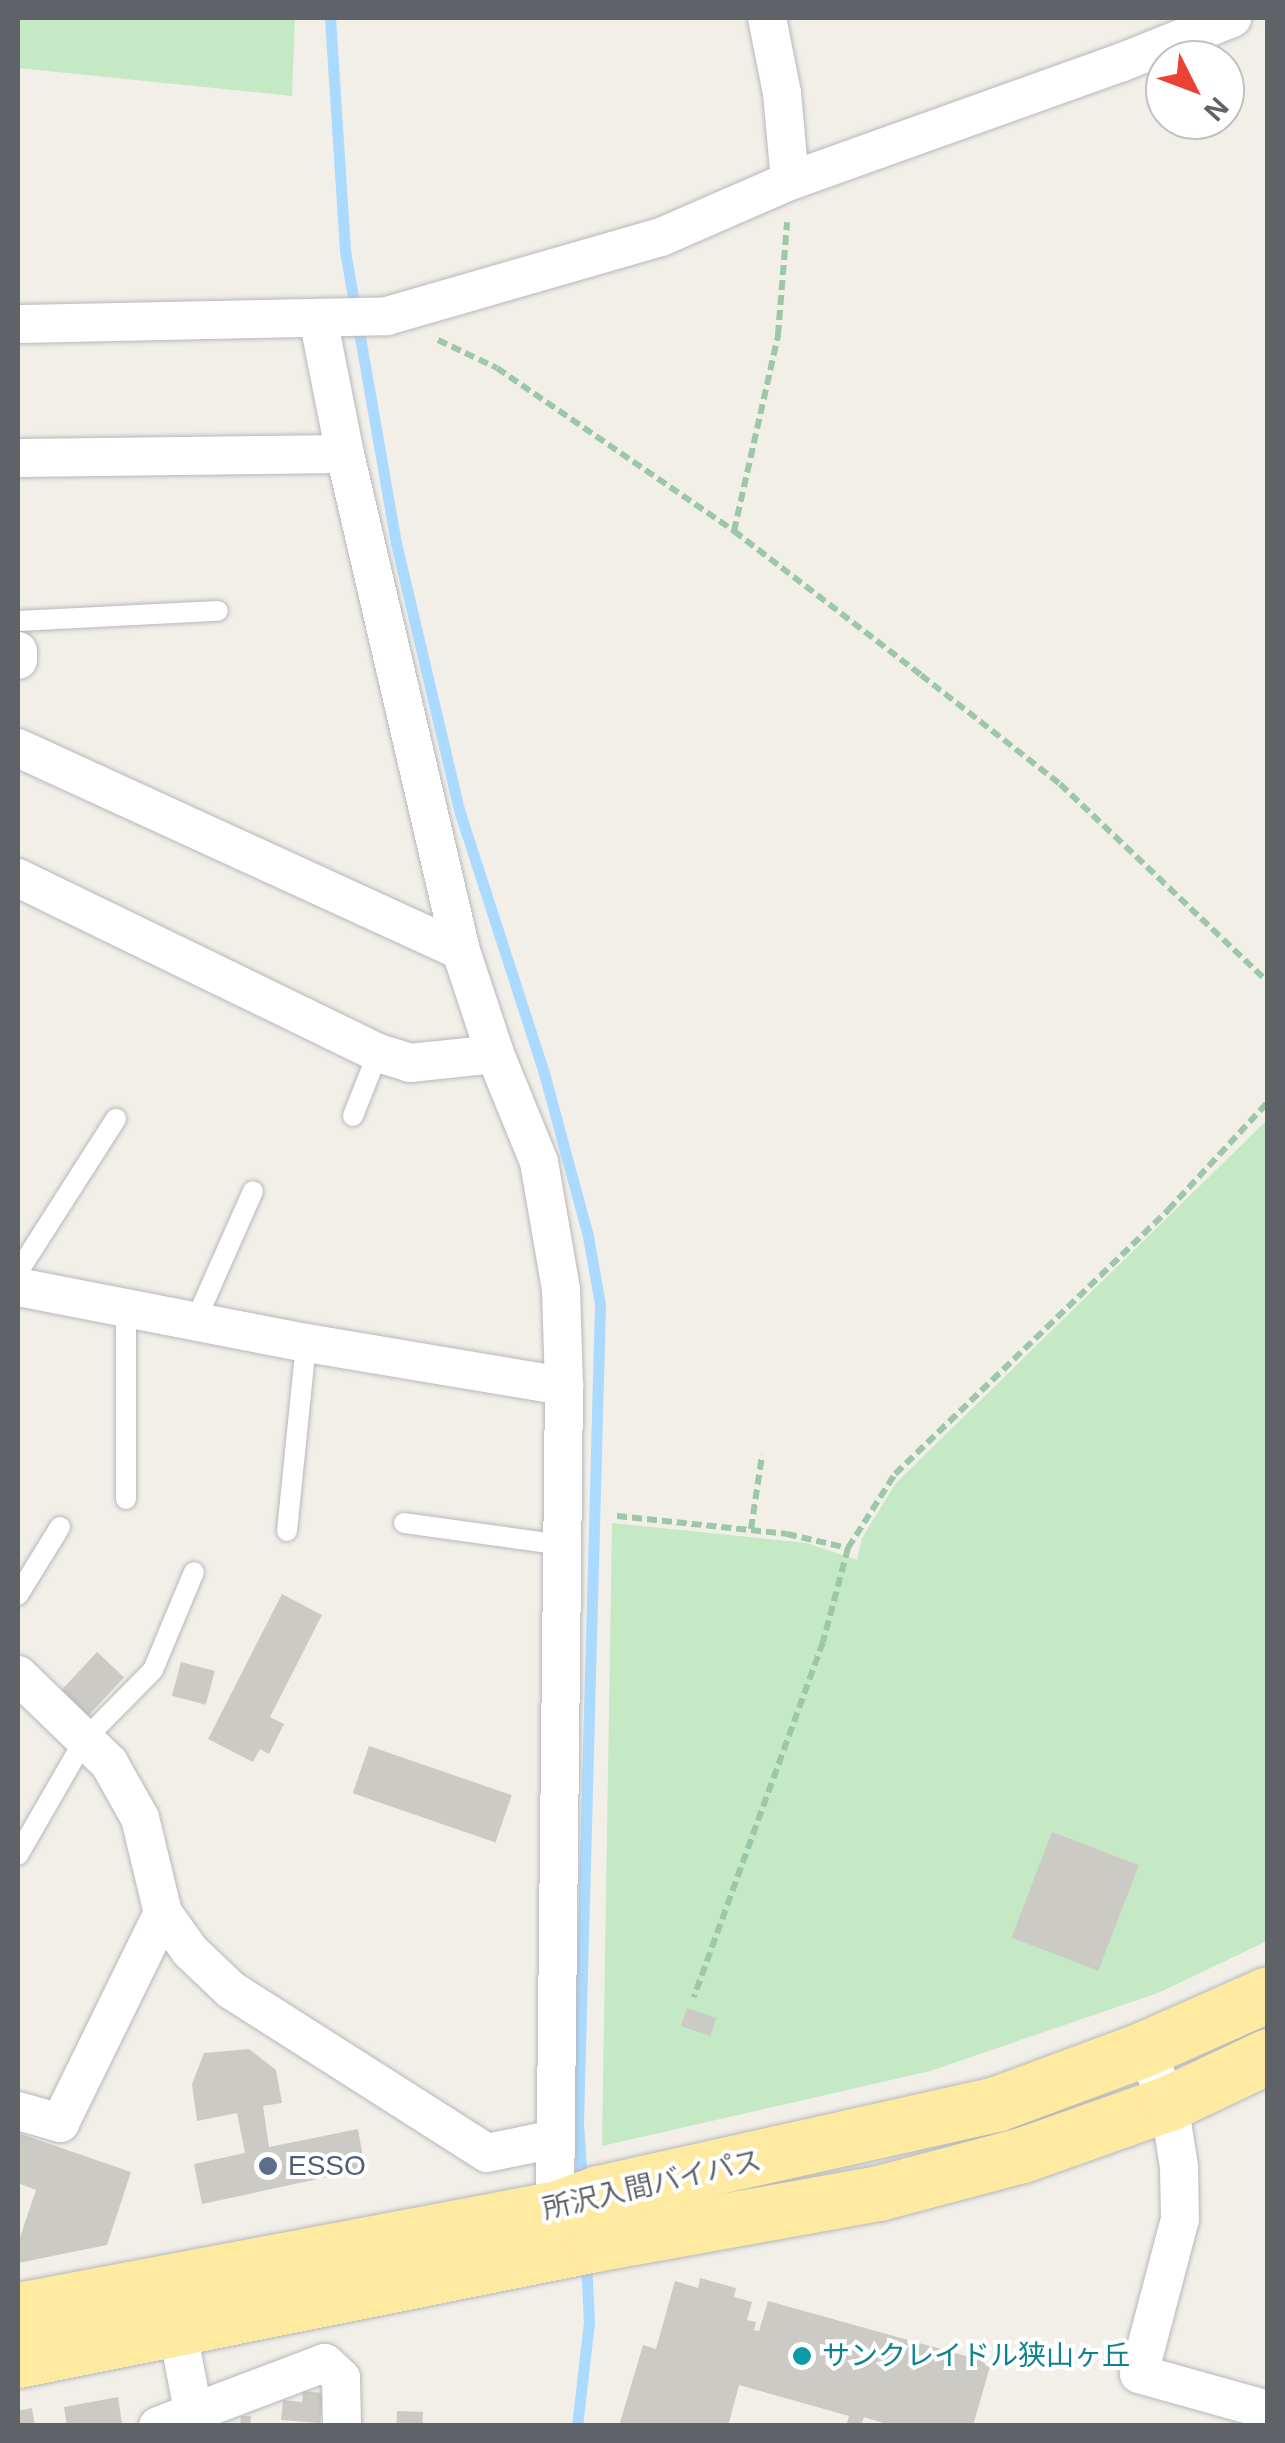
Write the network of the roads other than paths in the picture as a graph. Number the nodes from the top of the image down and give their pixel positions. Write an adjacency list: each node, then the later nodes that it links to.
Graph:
1 (767, 18): 3 (street)
2 (1232, 18): 3 (street)
3 (790, 181): 4 (street)
4 (318, 318): 5 (street); 6 (street)
5 (18, 324)
6 (345, 454): 7 (street); 14 (street)
7 (18, 458)
8 (218, 610): 9 (lane)
9 (18, 621)
10 (18, 651): 11 (street)
11 (18, 660)
12 (18, 748): 14 (street)
13 (18, 878): 15 (street)
14 (462, 951): 16 (street)
15 (378, 1053): 16 (street); 17 (lane)
16 (495, 1054): 25 (street)
17 (352, 1116)
18 (116, 1119): 20 (lane)
19 (253, 1191): 23 (lane)
20 (18, 1272)
21 (18, 1287): 22 (street)
22 (126, 1308): 23 (street); 26 (lane)
23 (195, 1322): 24 (street)
24 (306, 1343): 25 (street); 29 (lane)
25 (564, 1386): 30 (street)
26 (126, 1499)
27 (404, 1522): 30 (lane)
28 (60, 1527): 32 (lane)
29 (287, 1531)
30 (562, 1545): 42 (street)
31 (194, 1572): 34 (lane)
32 (18, 1595)
33 (18, 1676): 34 (street)
34 (84, 1739): 35 (lane); 36 (street)
35 (18, 1855)
36 (163, 1912): 41 (street); 42 (street)
37 (1268, 1994): 38 (highway, 所沢入間バイパス)
38 (1144, 2049): 40 (street); 43 (highway, 所沢入間バイパス)
39 (1268, 2056): 40 (highway, 所沢入間バイパス)
40 (1169, 2104): 43 (highway, 所沢入間バイパス); 48 (street)
41 (18, 2110)
42 (556, 2139): 43 (street)
43 (570, 2222): 44 (highway, 所沢入間バイパス); 45 (highway, 所沢入間バイパス)
44 (18, 2310)
45 (176, 2328): 46 (highway, 所沢入間バイパス); 47 (street)
46 (18, 2360)
47 (193, 2410): 49 (street); 50 (street)
48 (1268, 2410)
49 (158, 2426)
50 (342, 2426)

